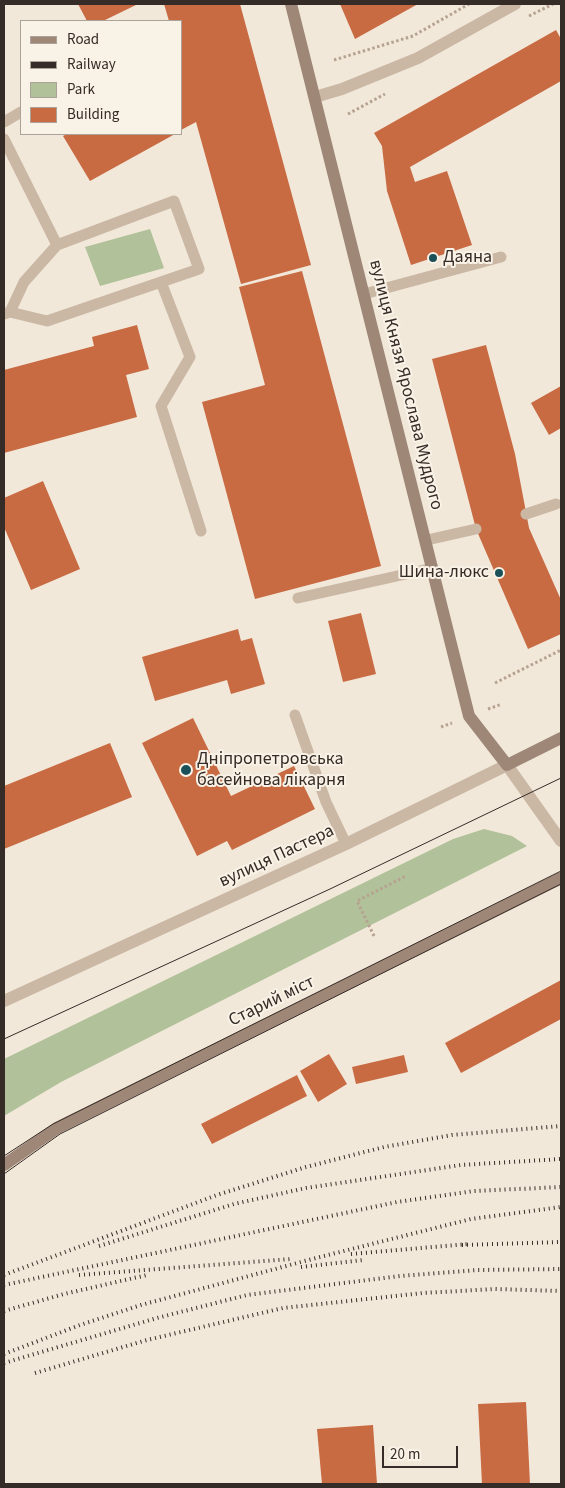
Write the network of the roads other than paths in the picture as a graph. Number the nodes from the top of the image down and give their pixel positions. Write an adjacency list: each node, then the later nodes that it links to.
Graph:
1 (291, 4): 3 (main road, вулиця Князя Ярослава Мудрого)
2 (515, 4): 3 (street)
3 (315, 97): 10 (main road, вулиця Князя Ярослава Мудрого)
4 (20, 113): 5 (lane)
5 (4, 122)
6 (4, 139): 7 (lane)
7 (57, 245): 9 (lane); 11 (lane)
8 (501, 257): 10 (lane)
9 (161, 282): 11 (lane); 15 (lane)
10 (364, 294): 16 (main road, вулиця Князя Ярослава Мудрого)
11 (7, 313)
12 (556, 504): 13 (lane)
13 (526, 514)
14 (476, 529): 16 (lane)
15 (201, 531)
16 (427, 540): 17 (main road, вулиця Князя Ярослава Мудрого)
17 (433, 568): 18 (lane); 21 (main road, вулиця Князя Ярослава Мудрого)
18 (298, 598)
19 (295, 715): 23 (lane)
20 (561, 738): 21 (main road, вулиця Пастера)
21 (507, 765): 22 (street); 23 (street, вулиця Пастера)
22 (561, 841)
23 (346, 844): 25 (street, вулиця Пастера)
24 (561, 878): 26 (main road, Старий міст)
25 (4, 1001)
26 (4, 1165)

